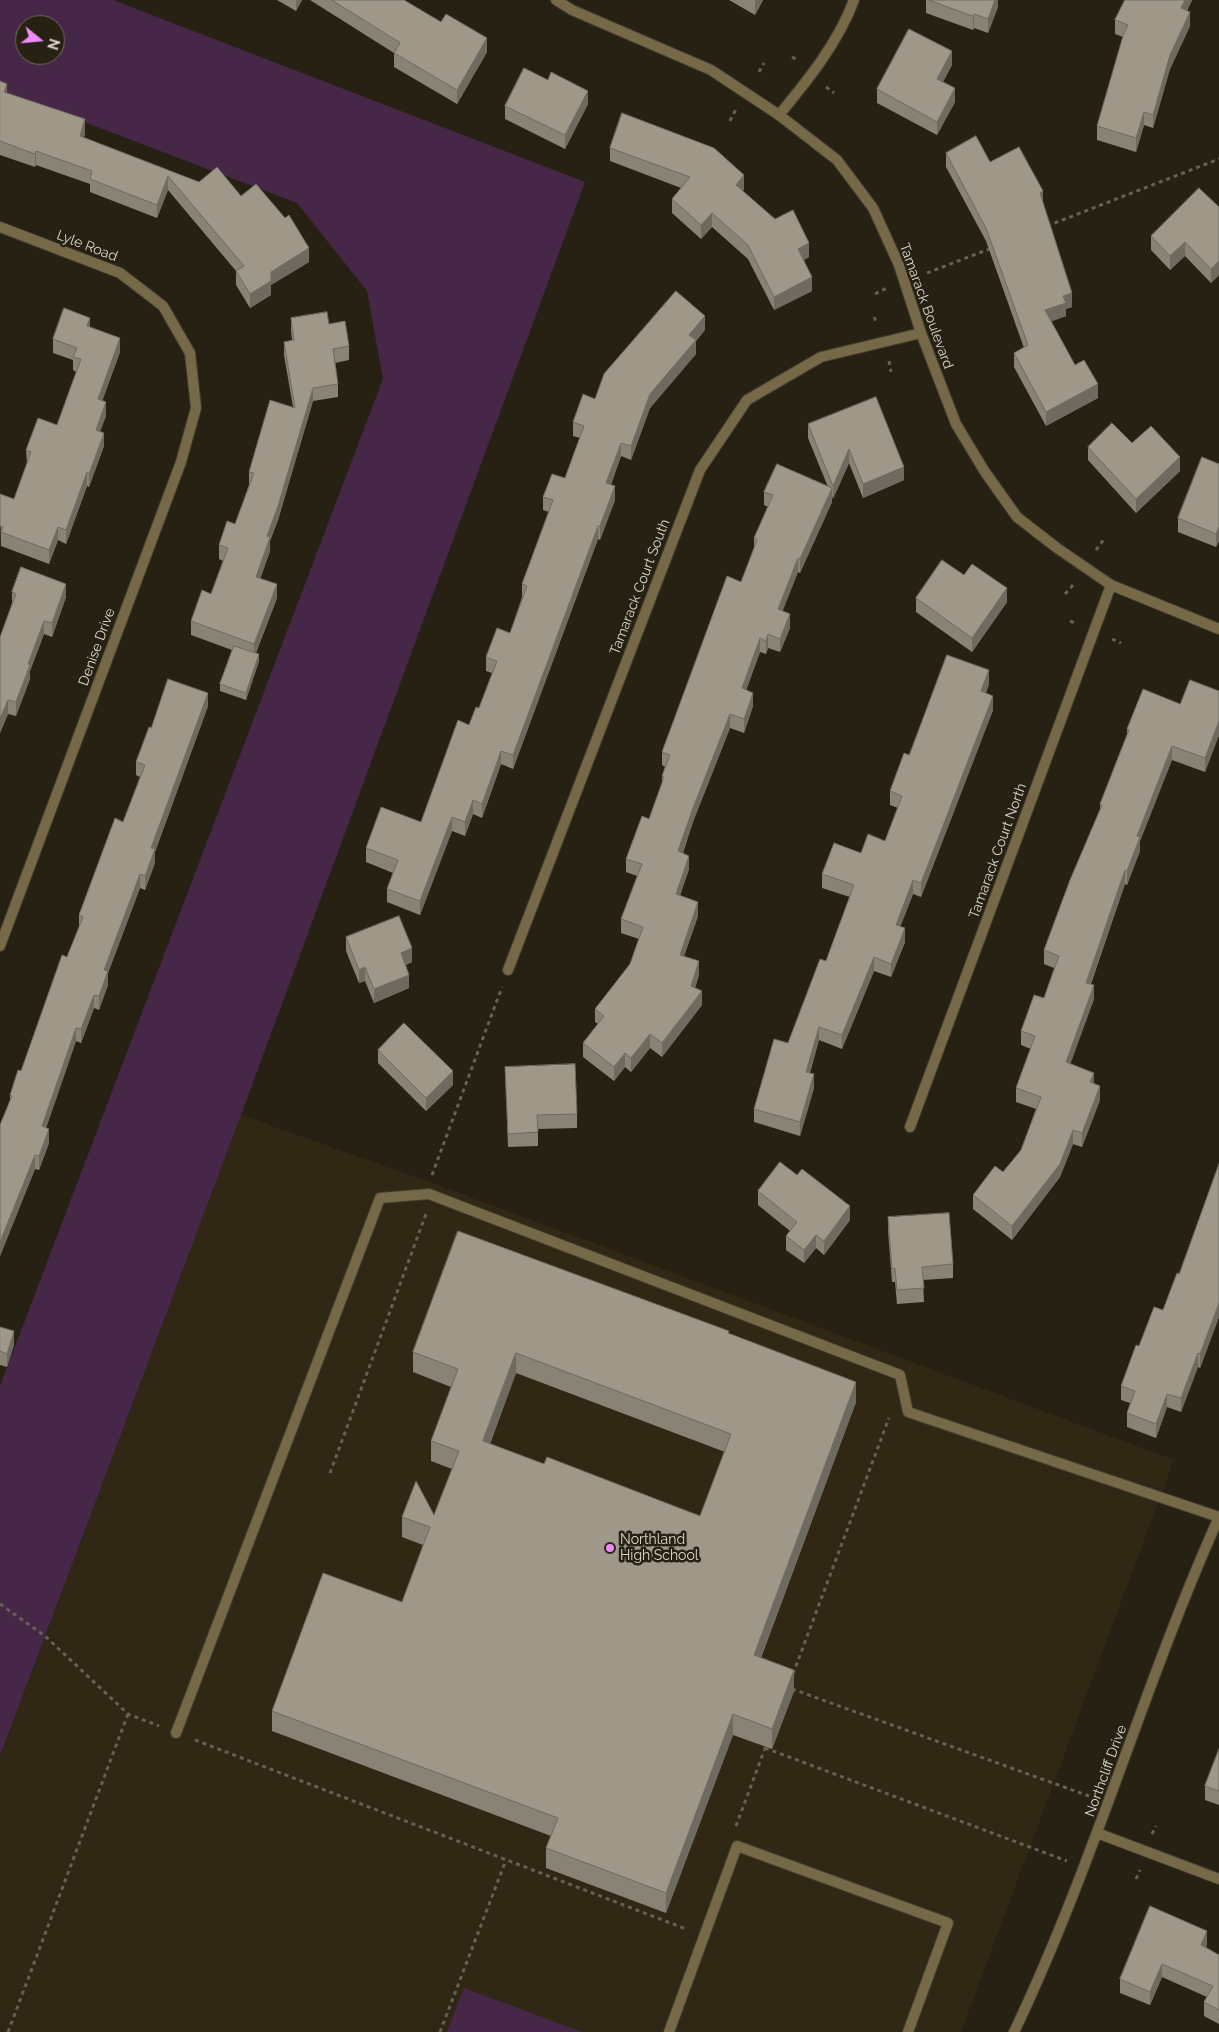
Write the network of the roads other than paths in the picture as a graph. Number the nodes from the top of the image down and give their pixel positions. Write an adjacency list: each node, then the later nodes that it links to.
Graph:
1 (556, 0): 3 (street, Tamarack Boulevard)
2 (854, 0): 3 (street)
3 (779, 115): 5 (street, Tamarack Boulevard)
4 (0, 226): 6 (street, Lyle Road)
5 (921, 333): 7 (street, Tamarack Boulevard); 10 (street, Tamarack Court South)
6 (190, 353): 9 (street, Denise Drive)
7 (1111, 585): 8 (street, Tamarack Boulevard); 11 (street, Tamarack Court North)
8 (1219, 629)
9 (0, 946)
10 (508, 970)
11 (910, 1127)
12 (1219, 1517): 13 (street); 14 (street, Northcliff Drive)
13 (176, 1732)
14 (1098, 1833): 15 (street); 18 (street, Northcliff Drive)
15 (1219, 1879)
16 (669, 2032): 17 (street)
17 (908, 2032)
18 (1014, 2032)

